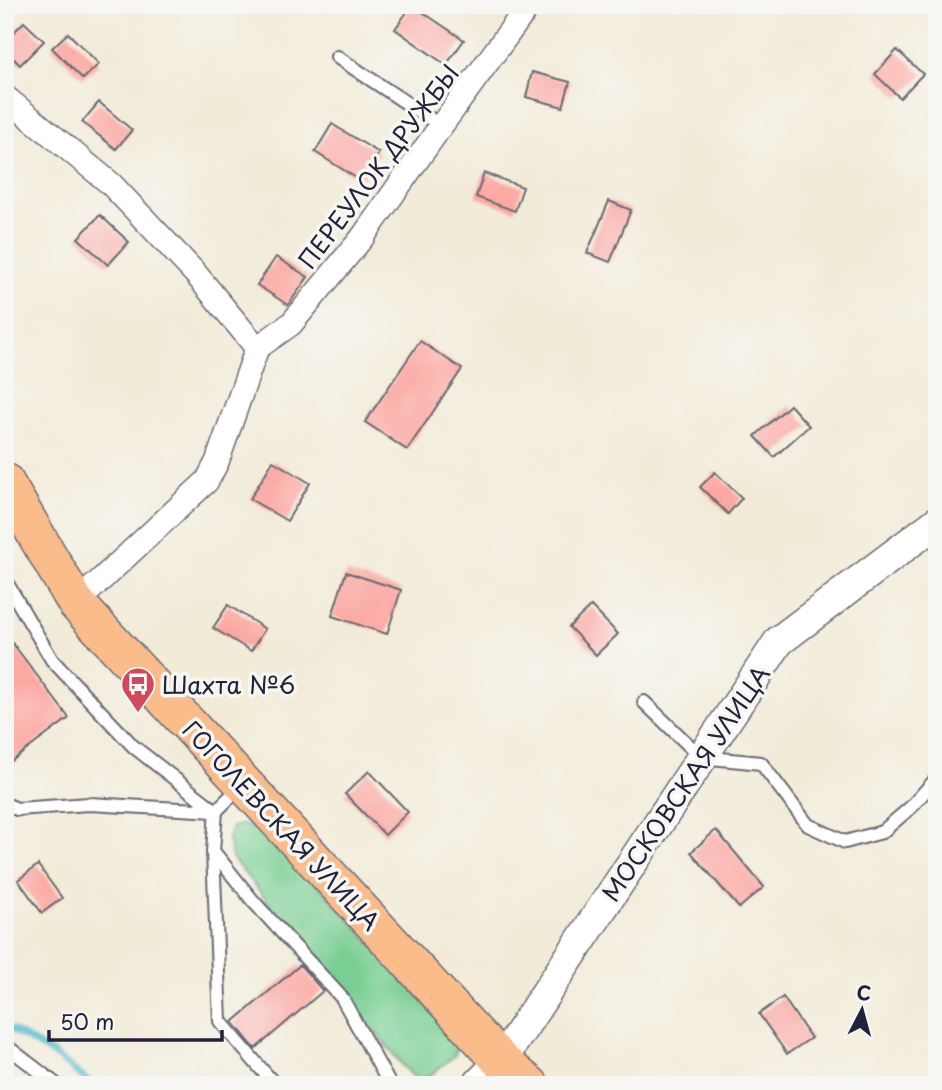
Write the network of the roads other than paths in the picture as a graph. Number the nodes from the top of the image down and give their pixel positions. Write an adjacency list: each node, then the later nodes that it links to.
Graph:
1 (529, 5): 4 (street, ПЕРЕУЛОК ДРУЖБЫ)
2 (337, 57): 4 (lane)
3 (5, 97): 5 (street)
4 (441, 126): 5 (street, ПЕРЕУЛОК ДРУЖБЫ)
5 (257, 348): 9 (street)
6 (5, 482): 9 (main road, ГОГОЛЕВСКАЯ УЛИЦА)
7 (937, 523): 11 (street, МОСКОВСКАЯ УЛИЦА)
8 (5, 580): 15 (lane)
9 (76, 603): 13 (main road, ГОГОЛЕВСКАЯ УЛИЦА)
10 (644, 702): 11 (lane)
11 (701, 757): 12 (lane); 18 (street, МОСКОВСКАЯ УЛИЦА)
12 (937, 778)
13 (243, 784): 15 (lane); 18 (main road, ГОГОЛЕВСКАЯ УЛИЦА)
14 (5, 804): 15 (lane)
15 (216, 811): 16 (lane)
16 (213, 851): 20 (lane); 21 (lane)
17 (5, 1045): 19 (lane)
18 (489, 1073): 22 (main road, ГОГОЛЕВСКАЯ УЛИЦА)
19 (57, 1085)
20 (275, 1085)
21 (390, 1085)
22 (530, 1085)

